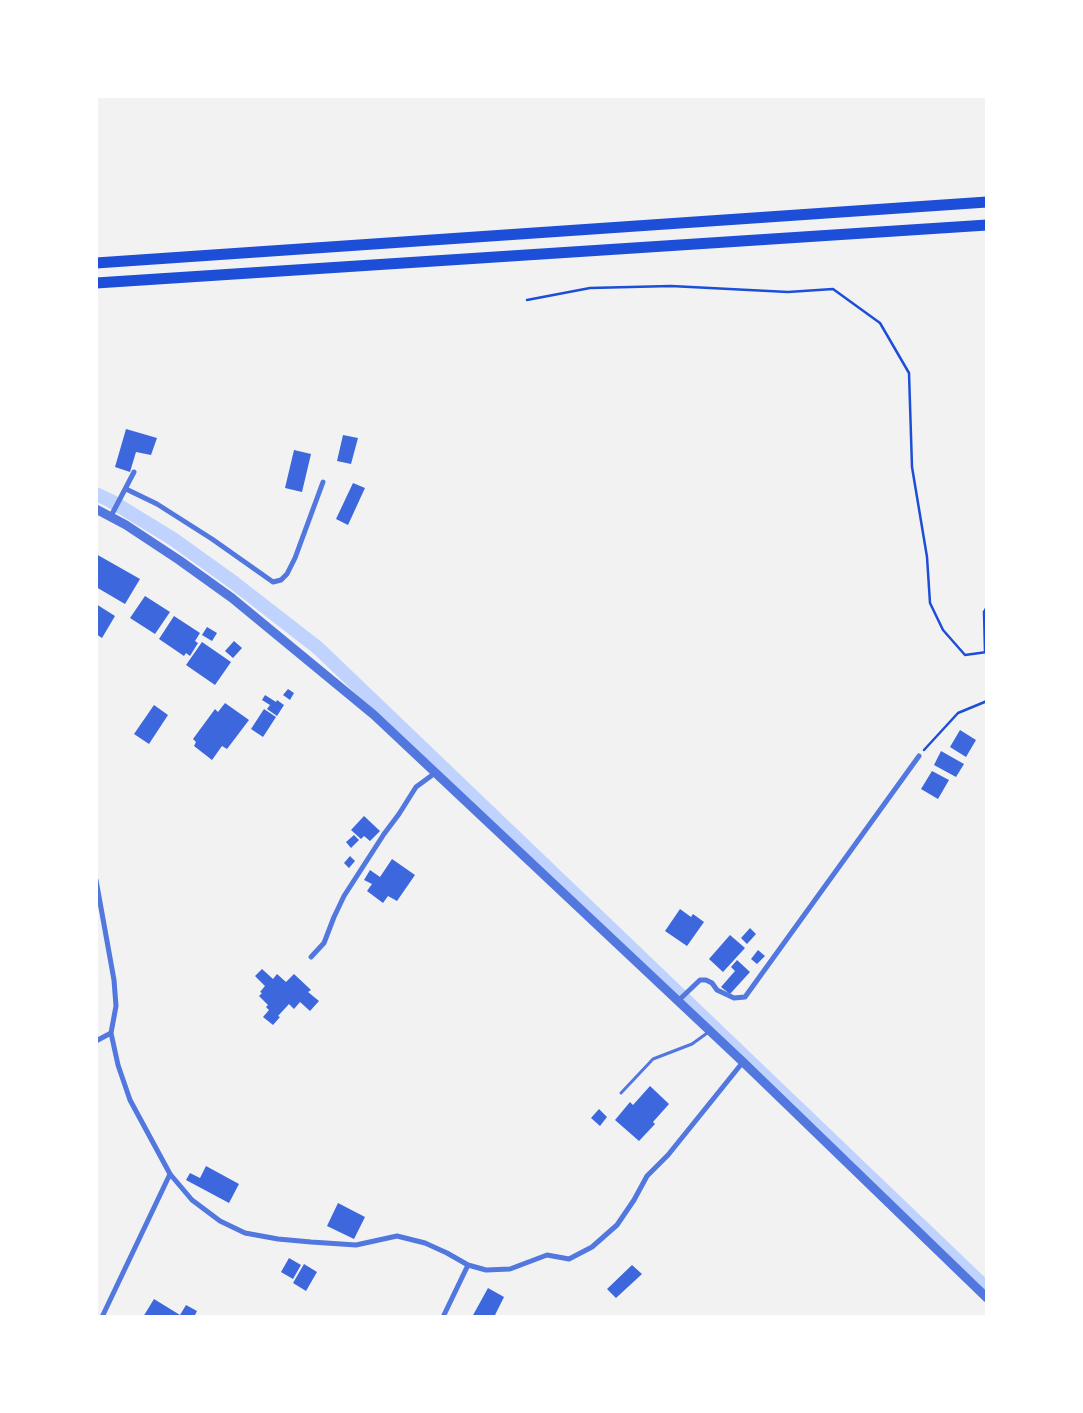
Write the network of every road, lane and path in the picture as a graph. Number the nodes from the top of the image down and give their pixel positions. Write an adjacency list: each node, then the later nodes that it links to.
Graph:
1 (987, 202): 3 (main road)
2 (987, 225): 4 (main road)
3 (96, 263)
4 (96, 283)
5 (526, 300): 12 (path)
6 (134, 472): 8 (street)
7 (323, 482): 8 (street)
8 (126, 489): 10 (street)
9 (96, 509): 10 (street)
10 (111, 516): 15 (street)
11 (987, 608): 12 (path)
12 (986, 652)
13 (987, 701): 14 (path)
14 (919, 756): 18 (street)
15 (435, 773): 17 (street); 18 (street)
16 (96, 880): 20 (street)
17 (311, 957)
18 (678, 1001): 19 (street)
19 (710, 1031): 22 (street); 23 (lane)
20 (111, 1034): 21 (street); 24 (street)
21 (96, 1041)
22 (743, 1062): 25 (street); 26 (street)
23 (621, 1093)
24 (170, 1174): 25 (street); 27 (street)
25 (468, 1265): 28 (street)
26 (987, 1298)
27 (102, 1317)
28 (443, 1317)

